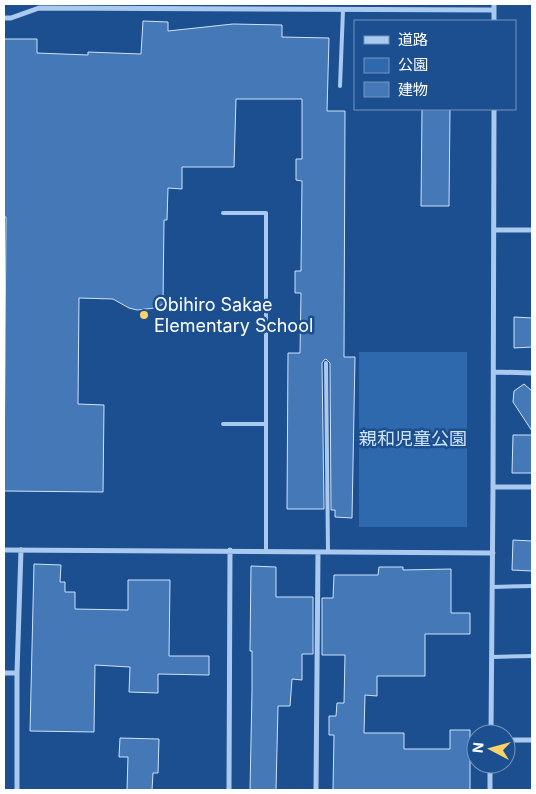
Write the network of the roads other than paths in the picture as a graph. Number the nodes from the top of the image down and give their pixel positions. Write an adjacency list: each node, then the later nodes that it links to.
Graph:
1 (494, 4): 6 (street)
2 (38, 6): 3 (street); 7 (street)
3 (182, 7): 4 (street)
4 (333, 7): 5 (street)
5 (343, 10): 6 (street); 9 (lane)
6 (494, 10): 8 (street)
7 (4, 18)
8 (494, 20)
9 (340, 86)
10 (494, 110): 12 (street)
11 (223, 213): 15 (lane)
12 (494, 230): 13 (street); 17 (street)
13 (532, 230)
14 (222, 309): 15 (lane)
15 (266, 309): 20 (lane)
16 (326, 363): 28 (lane)
17 (494, 372): 18 (street); 21 (street)
18 (532, 373)
19 (223, 424): 20 (lane)
20 (266, 424): 26 (lane)
21 (493, 487): 22 (street); 29 (street)
22 (532, 487)
23 (4, 550): 24 (street)
24 (21, 550): 25 (street); 35 (street)
25 (230, 550): 26 (street); 41 (street)
26 (266, 551): 27 (street)
27 (318, 552): 28 (street); 42 (street)
28 (328, 552): 29 (street)
29 (493, 553): 31 (street)
30 (532, 586): 31 (lane)
31 (492, 587): 32 (street)
32 (492, 656): 33 (lane); 36 (street)
33 (532, 656)
34 (4, 673): 35 (street)
35 (17, 673): 40 (street)
36 (491, 724)
37 (516, 740): 38 (street)
38 (532, 740)
39 (490, 774): 43 (street)
40 (17, 790)
41 (229, 790)
42 (316, 790)
43 (490, 790)

